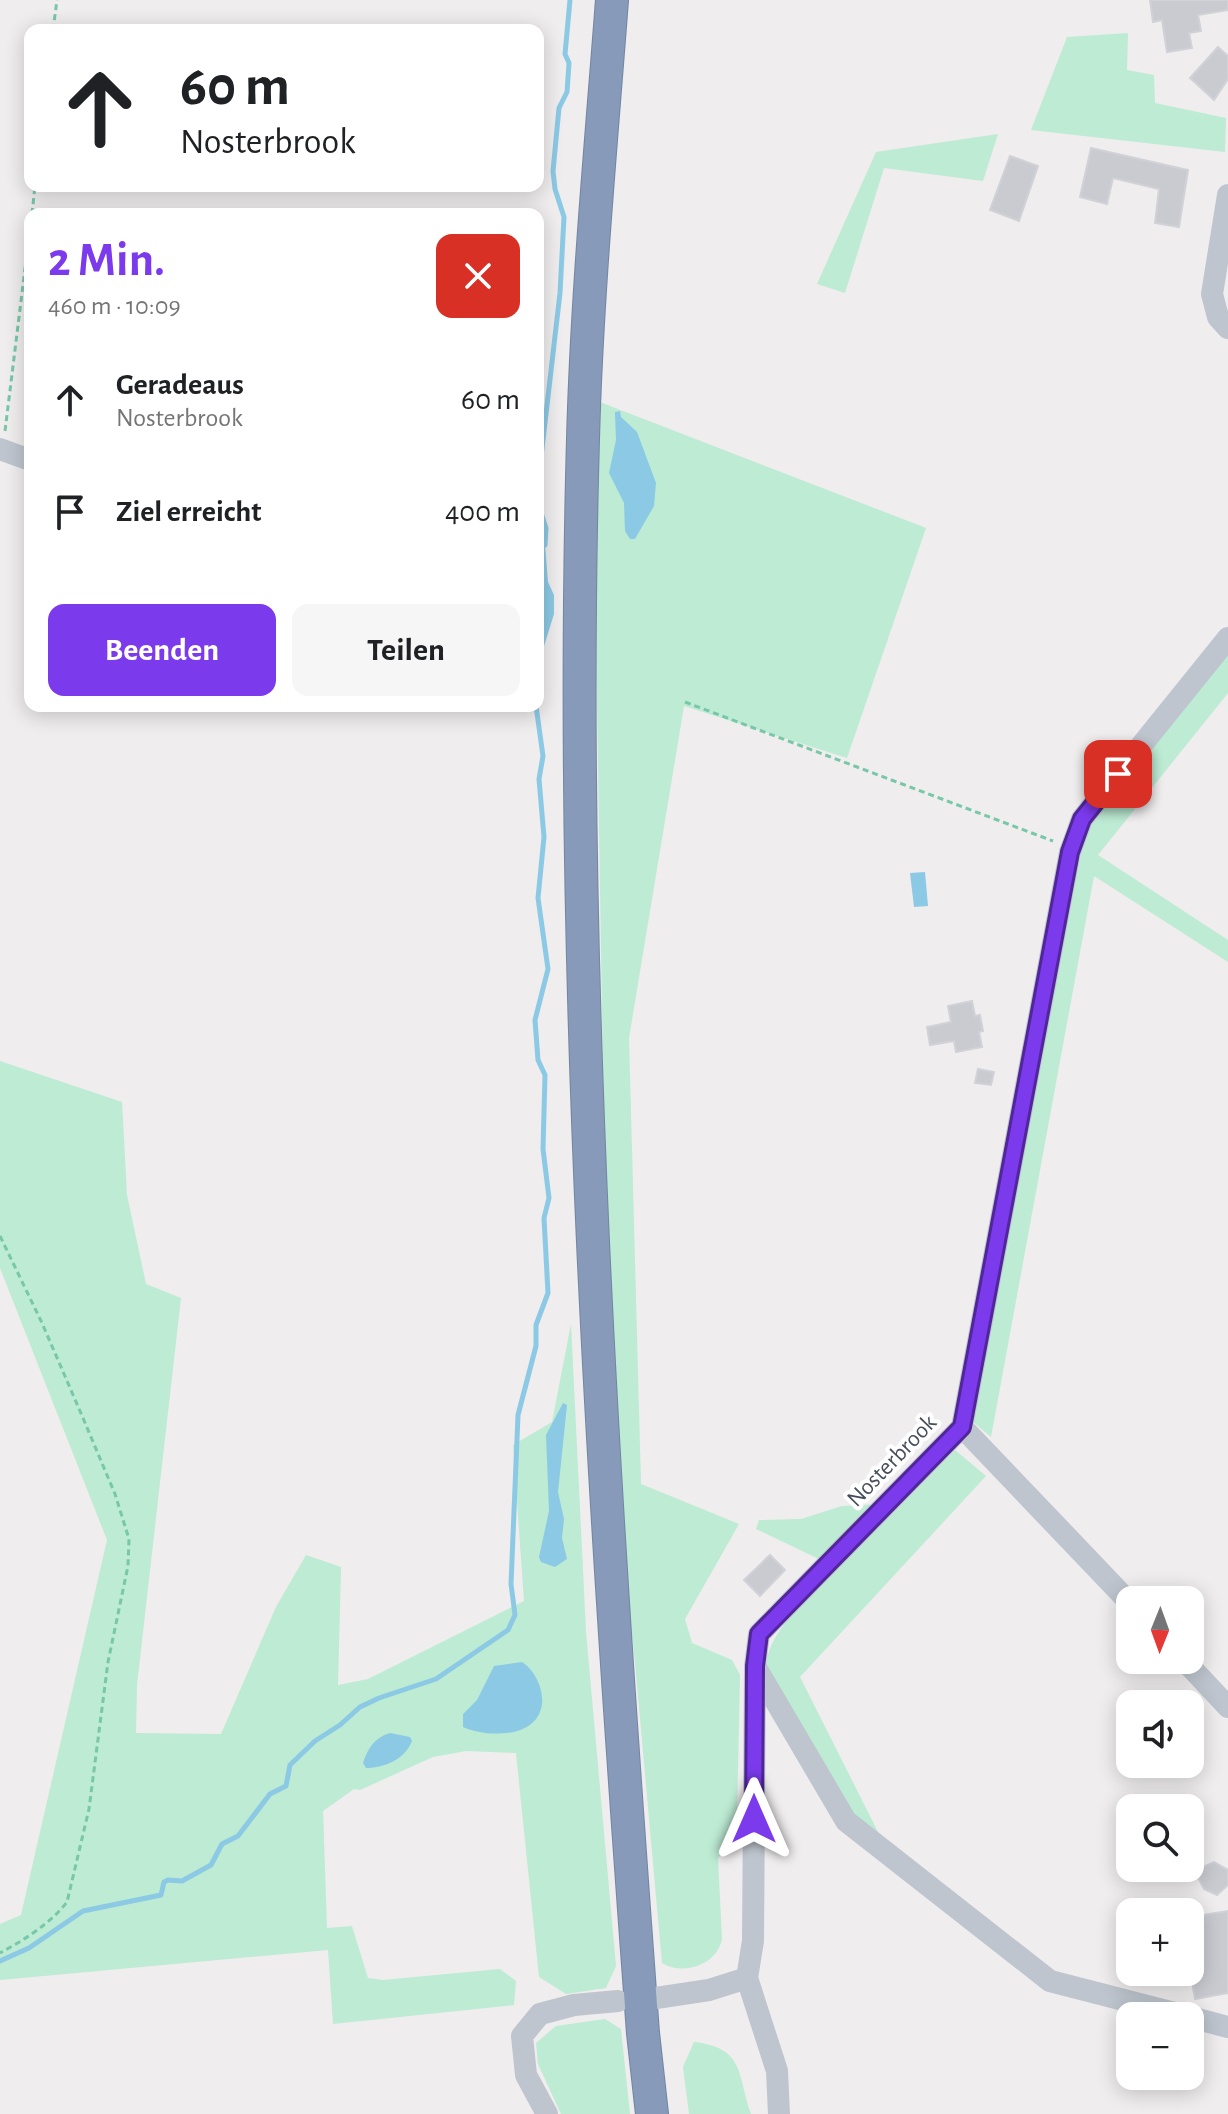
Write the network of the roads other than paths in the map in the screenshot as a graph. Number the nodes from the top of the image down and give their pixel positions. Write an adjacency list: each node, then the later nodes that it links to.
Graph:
1 (612, 0): 19 (highway)
2 (1228, 195): 3 (street)
3 (1228, 328)
4 (1, 449): 5 (street)
5 (24, 458)
6 (1228, 638): 7 (street, Nosterbrook)
7 (962, 1427): 8 (street); 9 (street, Nosterbrook)
8 (1116, 1588)
9 (755, 1666): 12 (street, Nosterbrook); 15 (street)
10 (1197, 1674): 11 (street)
11 (1228, 1707)
12 (747, 1978): 13 (street); 20 (street)
13 (656, 1998)
14 (618, 2001): 18 (street)
15 (1133, 2002)
16 (1204, 2020): 17 (street)
17 (1228, 2027)
18 (547, 2114)
19 (652, 2114)
20 (779, 2114)

